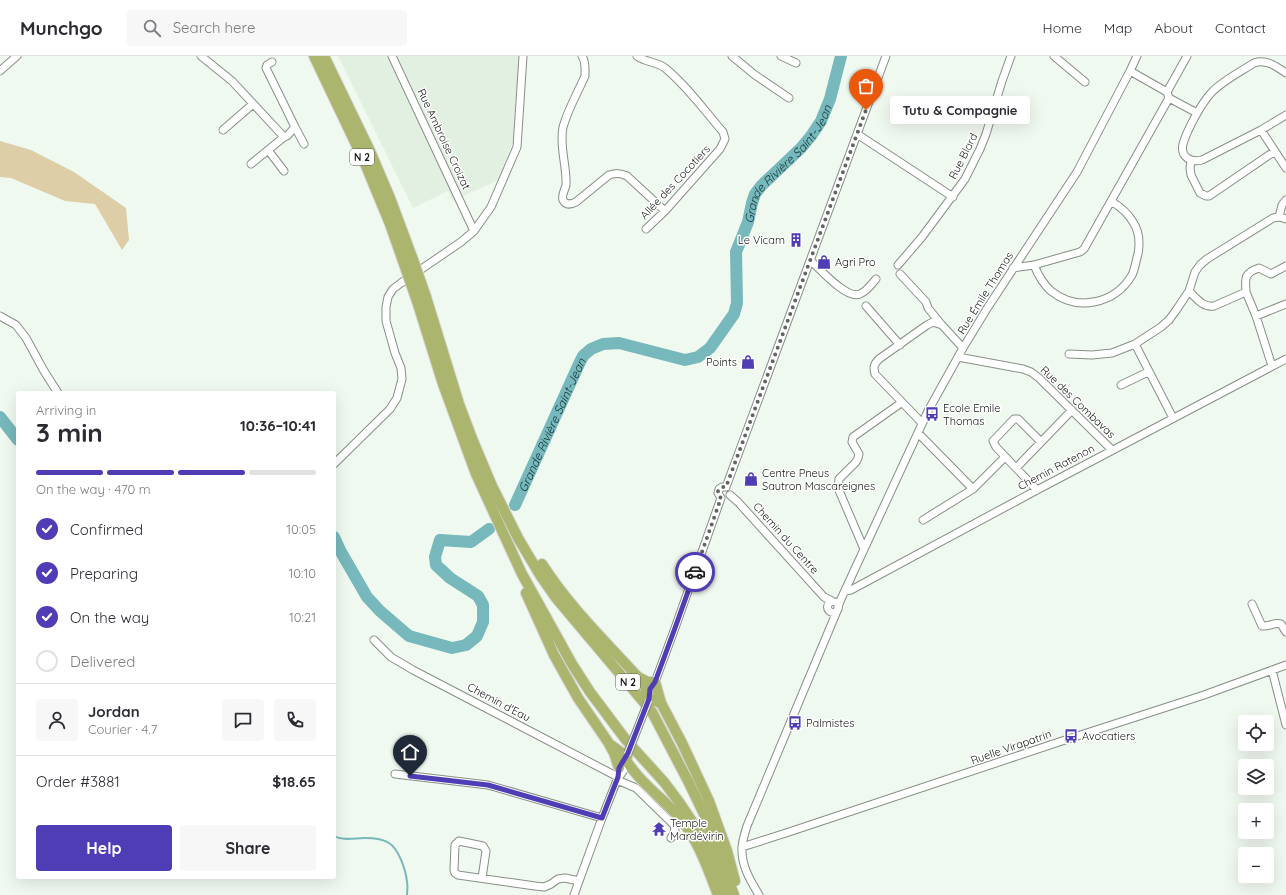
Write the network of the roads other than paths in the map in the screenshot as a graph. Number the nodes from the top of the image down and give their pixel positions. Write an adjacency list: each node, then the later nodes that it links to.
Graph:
1 (16, 56): 18 (street)
2 (201, 56): 24 (street)
3 (324, 56): 46 (highway, N 2)
4 (582, 56): 42 (street)
5 (638, 56): 42 (street, Allée des Cocotiers)
6 (732, 56): 23 (street)
7 (781, 56): 17 (street)
8 (886, 56): 30 (street)
9 (1011, 56): 39 (street, Rue Blard)
10 (1054, 56): 21 (street)
11 (1137, 56): 19 (street, Rue Émile Thomas)
12 (1187, 56): 22 (street)
13 (396, 57): 45 (street, Rue Ambroise Croizat)
14 (522, 57): 45 (street)
15 (314, 59): 46 (highway, N 2)
16 (272, 62): 27 (street)
17 (796, 63)
18 (0, 71)
19 (1130, 71): 22 (street); 51 (street, Rue Émile Thomas)
20 (1286, 73): 25 (street)
21 (1085, 82)
22 (1168, 95): 25 (street); 41 (street)
23 (789, 98)
24 (253, 104): 28 (street); 31 (street)
25 (1197, 112): 35 (street)
26 (1286, 115): 29 (street)
27 (295, 127): 31 (street); 32 (street)
28 (223, 130)
29 (1262, 130): 34 (street); 35 (street)
30 (857, 134): 39 (street, Rue Blard); 47 (street)
31 (284, 137): 33 (street)
32 (304, 144)
33 (268, 150): 36 (street); 38 (street)
34 (1275, 151): 35 (street); 37 (street)
35 (1191, 161)
36 (251, 164)
37 (1286, 168)
38 (284, 170)
39 (953, 197): 48 (street, Rue Blard)
40 (1286, 200): 43 (street)
41 (1111, 201): 49 (street); 49 (street)
42 (665, 212): 44 (street, Allée des Cocotiers)
43 (1283, 218): 54 (street)
44 (646, 229)
45 (474, 231): 80 (street)
46 (408, 259): 56 (highway, N 2, bridge)
47 (811, 261): 53 (street); 83 (street)
48 (898, 265)
49 (1034, 266): 51 (street)
50 (1286, 266): 55 (street)
51 (1013, 268): 64 (street, Rue Émile Thomas)
52 (900, 274): 61 (street)
53 (876, 279)
54 (1189, 291): 55 (street); 62 (street)
55 (1246, 292): 60 (street)
56 (421, 299): 82 (highway, N 2); 90 (highway, N 2)
57 (1286, 304): 60 (street)
58 (866, 306): 63 (street)
59 (0, 316): 71 (street)
60 (1256, 316): 68 (street)
61 (942, 325): 63 (street); 64 (street)
62 (1135, 344): 65 (street); 69 (street)
63 (900, 345): 72 (street)
64 (963, 348): 66 (street, Rue Émile Thomas)
65 (1069, 354)
66 (958, 357): 73 (street, Rue des Combavas); 75 (street, Rue Émile Thomas)
67 (1286, 359): 68 (street, Chemin Ratenon)
68 (1272, 366): 74 (street, Chemin Ratenon)
69 (1148, 372): 70 (street); 74 (street)
70 (1121, 385)
71 (57, 391)
72 (901, 402): 75 (street); 89 (street)
73 (1072, 410): 77 (street); 78 (street, Rue des Combavas)
74 (1173, 418): 78 (street, Chemin Ratenon)
75 (922, 423): 76 (street, Rue Émile Thomas)
76 (918, 434): 84 (street); 89 (street, Rue Émile Thomas)
77 (1041, 442): 79 (street); 81 (street)
78 (1112, 450): 85 (street, Chemin Ratenon)
79 (1005, 457): 81 (street); 84 (street)
80 (336, 462)
81 (1016, 468): 85 (street)
82 (492, 486): 101 (highway); 117 (highway, N 2)
83 (726, 487): 86 (street); 87 (street)
84 (973, 490): 88 (street)
85 (1037, 490): 91 (street, Chemin Ratenon)
86 (730, 495): 87 (street); 92 (street, Chemin du Centre)
87 (721, 498): 102 (street)
88 (923, 520)
89 (864, 549): 91 (street, Rue Émile Thomas)
90 (522, 574): 106 (highway); 116 (highway, N 2)
91 (845, 591): 93 (street)
92 (824, 598): 93 (street, Chemin du Centre); 95 (street, Chemin du Centre)
93 (837, 604): 95 (street); 96 (street)
94 (1252, 604): 97 (street)
95 (827, 609): 96 (street)
96 (831, 624): 111 (street)
97 (1286, 632)
98 (374, 640): 107 (street, Chemin d'Eau)
99 (1286, 664): 100 (street, Ruelle Virapatrin)
100 (1272, 670): 105 (street); 111 (street, Ruelle Virapatrin)
101 (637, 676): 102 (highway); 103 (highway)
102 (655, 682): 103 (street); 104 (highway)
103 (649, 701): 104 (highway); 107 (street, bridge)
104 (661, 703): 118 (highway)
105 (1286, 724)
106 (608, 742): 107 (highway); 107 (highway)
107 (622, 769): 109 (street); 110 (street, Chemin d'Eau); 115 (highway)
108 (395, 774): 109 (street)
109 (602, 818): 113 (street)
110 (671, 838)
111 (742, 847): 119 (street)
112 (482, 878): 112 (street); 113 (street)
113 (579, 881): 114 (street)
114 (574, 895)
115 (718, 895)
116 (725, 895)
117 (734, 895)
118 (738, 895)
119 (759, 895)

